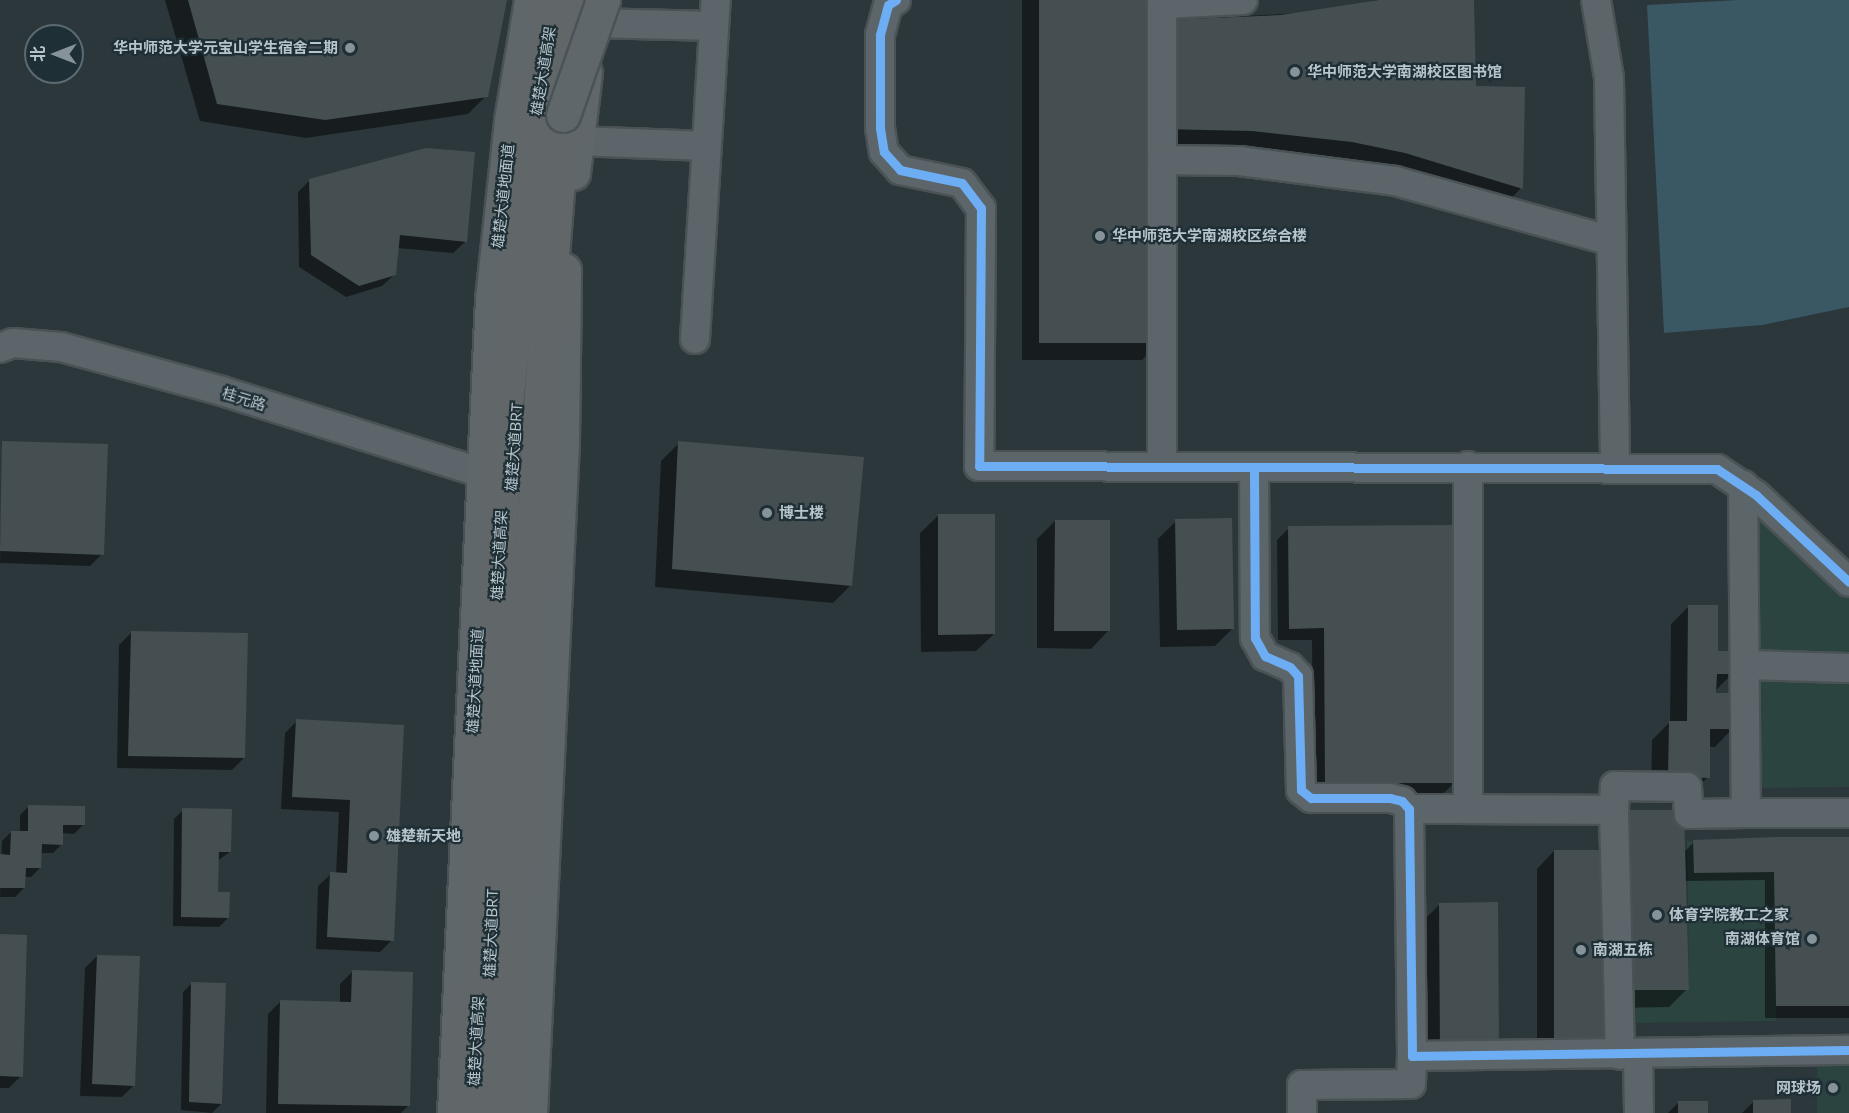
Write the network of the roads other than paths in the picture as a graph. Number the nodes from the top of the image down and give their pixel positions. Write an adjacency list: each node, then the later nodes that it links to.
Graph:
1 (531, 0): 22 (main road, 雄楚大道地面道)
2 (554, 0): 36 (highway, 雄楚大道高架)
3 (567, 0): 37 (street, 雄楚大道BRT)
4 (896, 0): 20 (street)
5 (1244, 0): 7 (street)
6 (1596, 0): 13 (street)
7 (1161, 2): 12 (street)
8 (594, 6): 9 (street); 10 (main road, bridge)
9 (715, 13): 11 (street)
10 (570, 128): 11 (street); 38 (highway, 雄楚大道高架); 39 (main road)
11 (706, 146): 16 (street)
12 (1161, 160): 14 (street); 20 (street)
13 (1610, 186): 14 (street); 15 (street)
14 (1562, 226): 15 (street)
15 (1611, 241): 19 (street)
16 (694, 339)
17 (0, 348): 22 (street, 桂元路)
18 (1468, 466): 19 (street); 21 (street); 28 (street)
19 (1615, 466): 23 (street)
20 (1161, 467): 21 (street)
21 (1254, 467): 27 (street)
22 (485, 474): 35 (main road, 雄楚大道地面道)
23 (1743, 485): 24 (street); 25 (street)
24 (1849, 582)
25 (1745, 665): 26 (street); 30 (street)
26 (1849, 668)
27 (1409, 809): 28 (street); 34 (street)
28 (1468, 809): 29 (street)
29 (1614, 810): 30 (street); 33 (street)
30 (1746, 813): 31 (street)
31 (1849, 813)
32 (1849, 1050): 33 (street)
33 (1629, 1055): 34 (street); 41 (street)
34 (1412, 1056): 40 (street)
35 (454, 1113)
36 (473, 1113)
37 (486, 1113)
38 (501, 1113)
39 (530, 1113)
40 (1302, 1113)
41 (1639, 1113)

